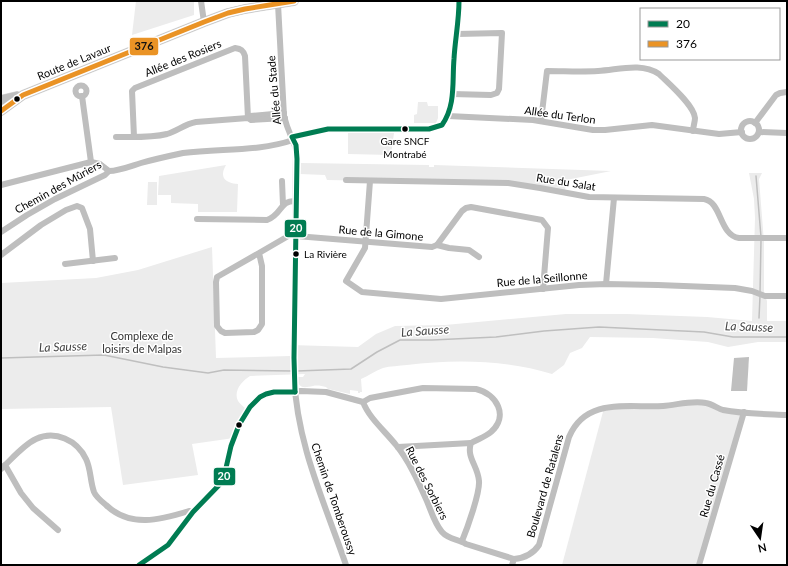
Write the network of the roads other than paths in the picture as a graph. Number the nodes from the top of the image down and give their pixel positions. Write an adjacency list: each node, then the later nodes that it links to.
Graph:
1 (201, 1): 5 (street)
2 (294, 1): 4 (main road, Route de Lavaur)
3 (459, 1): 6 (street)
4 (278, 4): 5 (main road, Route de Lavaur); 13 (street, Allée du Stade)
5 (204, 22): 9 (main road, Route de Lavaur)
6 (457, 34): 8 (street); 8 (street)
7 (787, 92): 17 (street)
8 (452, 94): 14 (street)
9 (23, 95): 11 (main road, Route de Lavaur); 12 (main road, Route de Lavaur)
10 (82, 96): 25 (street)
11 (1, 100)
12 (1, 111)
13 (284, 116): 15 (street); 24 (street, Allée du Stade)
14 (448, 116): 16 (street, Allée du Terlon); 24 (street)
15 (248, 118): 22 (street); 22 (street, Allée des Rosiers)
16 (541, 121): 18 (street, Allée du Terlon); 18 (street)
17 (755, 123): 19 (street); 20 (street)
18 (693, 130): 19 (street, Allée du Terlon)
19 (742, 132): 20 (street)
20 (759, 132): 21 (street)
21 (787, 133)
22 (134, 136): 23 (street)
23 (116, 138)
24 (294, 140): 26 (street, Chemin des Mûriers); 32 (street, Allée du Stade)
25 (91, 162): 26 (street); 30 (street)
26 (108, 170): 35 (street, Chemin des Mûriers)
27 (346, 180): 29 (street, Rue du Salat)
28 (282, 181): 33 (street)
29 (370, 181): 31 (street, Rue du Salat); 38 (street)
30 (1, 185)
31 (614, 198): 37 (street, Rue du Salat); 46 (street)
32 (296, 201): 33 (street); 36 (street, Allée du Stade)
33 (283, 205): 34 (street)
34 (197, 219)
35 (1, 232)
36 (296, 237): 38 (street, Rue de la Gimone); 40 (street, Rue de la Gimone); 49 (street, Allée du Stade)
37 (787, 238)
38 (366, 242): 39 (street, Rue de la Gimone); 47 (street, Rue de la Seillonne)
39 (437, 245): 42 (street); 47 (street, Rue de la Gimone)
40 (259, 253): 40 (street)
41 (1, 255): 44 (street)
42 (479, 257)
43 (115, 258): 44 (street)
44 (93, 261): 45 (street)
45 (65, 264)
46 (606, 284): 47 (street, Rue de la Seillonne); 48 (street, Rue de la Seillonne)
47 (543, 289)
48 (787, 296)
49 (294, 392): 50 (street); 56 (street); 61 (street, Chemin de Tomberoussy)
50 (363, 402): 53 (street); 54 (street, Rue des Sorbiers)
51 (744, 412): 52 (street, Boulevard de Ratalens); 59 (street, Boulevard de Ratalens); 62 (street, Rue du Cassé)
52 (787, 415)
53 (471, 443): 54 (street); 58 (street)
54 (398, 447): 58 (street, Rue des Sorbiers)
55 (3, 467): 56 (street); 57 (street)
56 (193, 512): 60 (street)
57 (58, 530)
58 (462, 541): 59 (street, Rue des Sorbiers)
59 (513, 562)
60 (139, 565)
61 (346, 565)
62 (700, 565)

